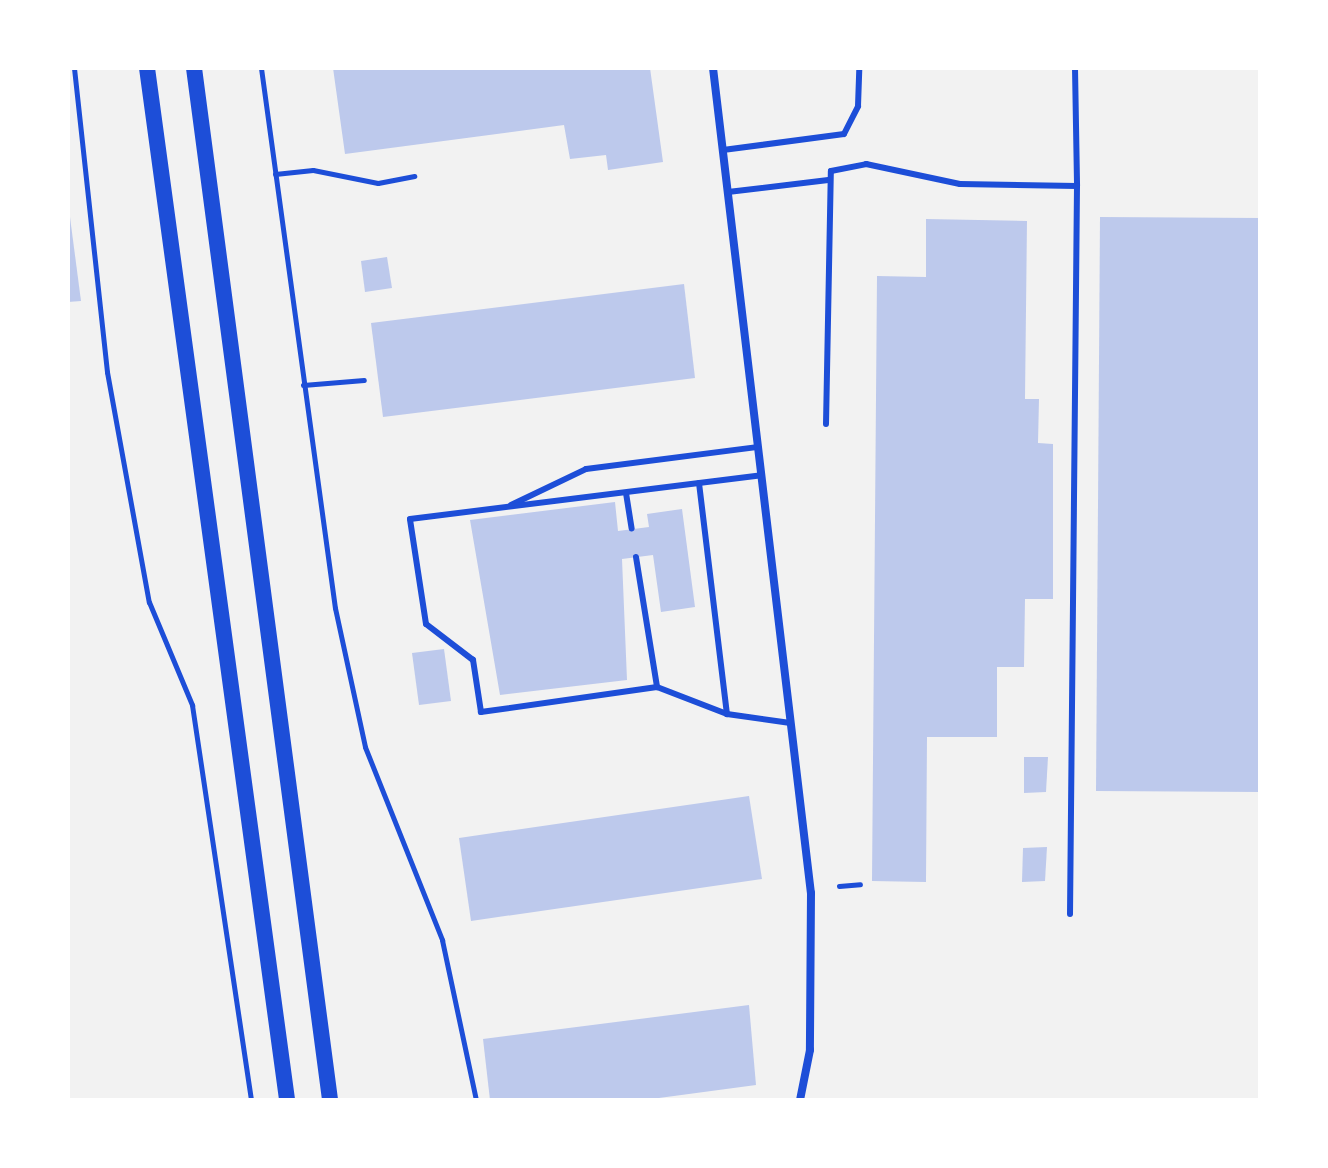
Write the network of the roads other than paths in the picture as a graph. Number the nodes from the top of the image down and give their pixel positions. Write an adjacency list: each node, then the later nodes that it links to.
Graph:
1 (147, 68): 22 (main road)
2 (194, 68): 23 (main road)
3 (713, 68): 6 (street)
4 (859, 68): 6 (lane)
5 (1075, 68): 8 (lane)
6 (723, 150): 9 (street)
7 (828, 180): 8 (lane); 9 (lane); 10 (lane)
8 (1077, 186): 21 (lane)
9 (728, 192): 11 (street)
10 (826, 424)
11 (757, 447): 12 (street); 15 (lane)
12 (761, 475): 13 (lane); 20 (street)
13 (699, 483): 14 (lane); 19 (lane)
14 (626, 493): 15 (lane); 16 (lane)
15 (507, 508): 18 (lane)
16 (632, 529)
17 (636, 557): 18 (lane)
18 (657, 687): 19 (lane)
19 (727, 714): 20 (lane)
20 (790, 723): 24 (street)
21 (1070, 914)
22 (287, 1100)
23 (330, 1100)
24 (800, 1100)

